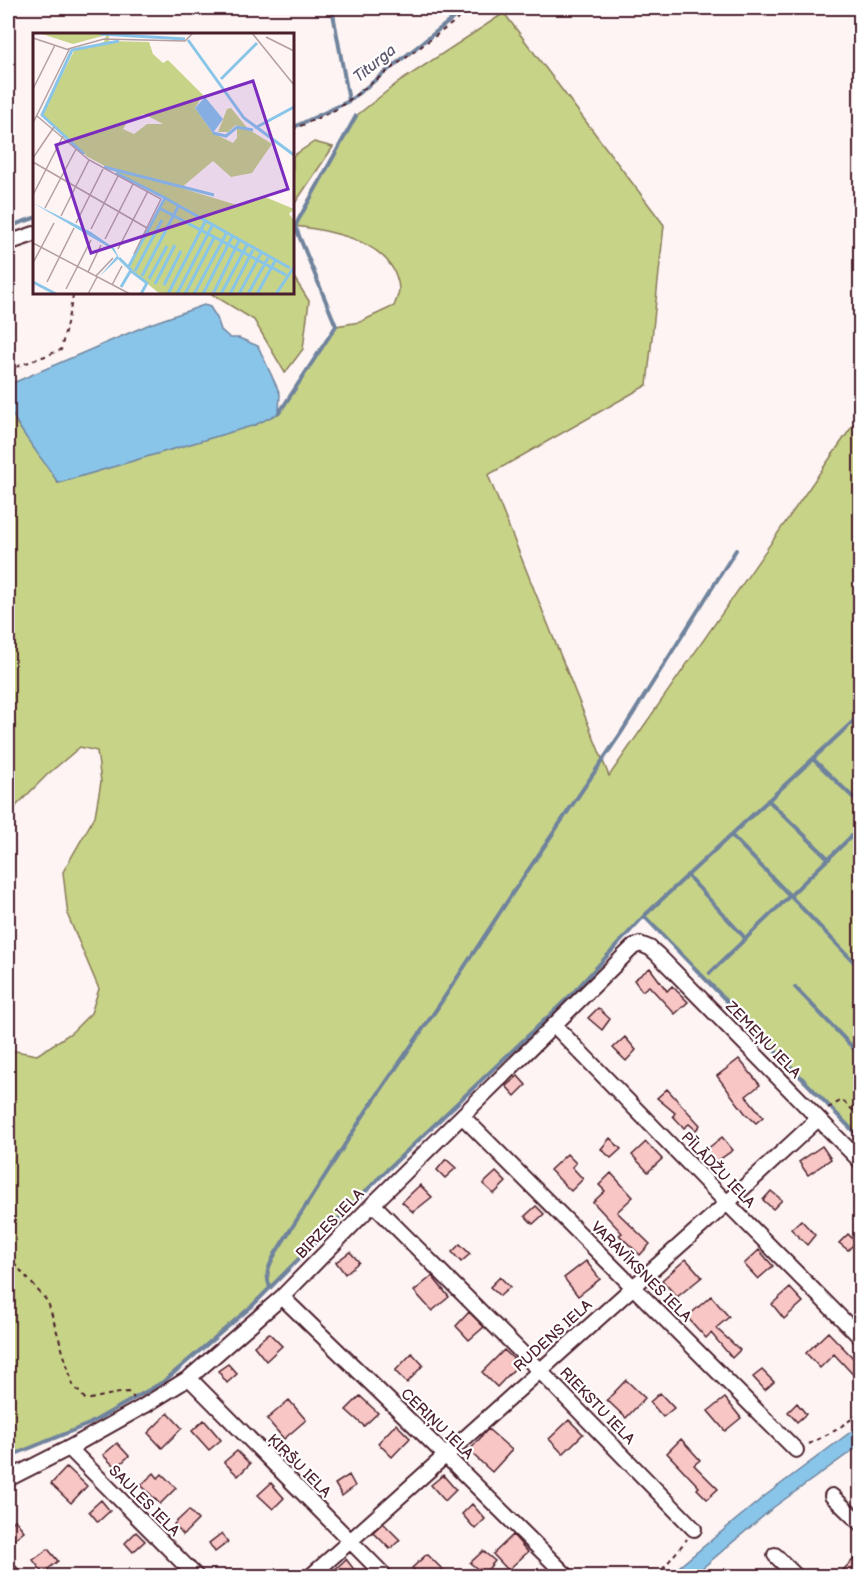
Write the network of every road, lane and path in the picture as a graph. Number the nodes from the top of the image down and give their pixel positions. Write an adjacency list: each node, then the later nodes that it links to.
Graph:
1 (473, 8): 2 (path)
2 (294, 129)
3 (33, 234): 4 (street)
4 (8, 243)
5 (75, 294): 6 (path)
6 (8, 370)
7 (640, 944): 8 (street, BIRZES IELA); 11 (street, ZEMEŅU IELA)
8 (554, 1025): 9 (street, BIRZES IELA); 13 (street, PĪLĀDŽU IELA)
9 (462, 1116): 14 (street, BIRZES IELA); 17 (street, VARAVĪKSNES IELA)
10 (861, 1117): 11 (path)
11 (818, 1119): 12 (street, ZEMEŅU IELA); 13 (street, RUDENS IELA)
12 (861, 1161)
13 (727, 1203): 17 (street, RUDENS IELA); 20 (street, PĪLĀDŽU IELA)
14 (373, 1204): 19 (street, BIRZES IELA); 21 (street, RIEKSTU IELA)
15 (8, 1256): 16 (path)
16 (16, 1266): 18 (path); 23 (path)
17 (632, 1287): 21 (street, RUDENS IELA); 26 (street, VARAVĪKSNES IELA)
18 (8, 1297)
19 (282, 1297): 22 (street, BIRZES IELA); 27 (street, CERIŅU IELA)
20 (861, 1337)
21 (539, 1370): 27 (street, RUDENS IELA); 31 (street, RIEKSTU IELA)
22 (189, 1378): 23 (street, BIRZES IELA); 32 (street, ĶIRŠU IELA)
23 (144, 1406): 25 (street, BIRZES IELA)
24 (861, 1413): 26 (path)
25 (69, 1448): 28 (street, BIRZES IELA); 36 (street, SAULES IELA)
26 (796, 1450)
27 (445, 1455): 32 (street, RUDENS IELA); 39 (street, CERIŅU IELA)
28 (8, 1479)
29 (832, 1496): 30 (street)
30 (861, 1523)
31 (694, 1529): 40 (path)
32 (350, 1541): 37 (street, RUDENS IELA); 38 (street, ĶIRŠU IELA)
33 (775, 1555): 41 (street)
34 (8, 1570): 35 (street)
35 (14, 1576)
36 (196, 1576)
37 (311, 1576)
38 (385, 1576)
39 (567, 1576)
40 (657, 1576)
41 (796, 1576)

